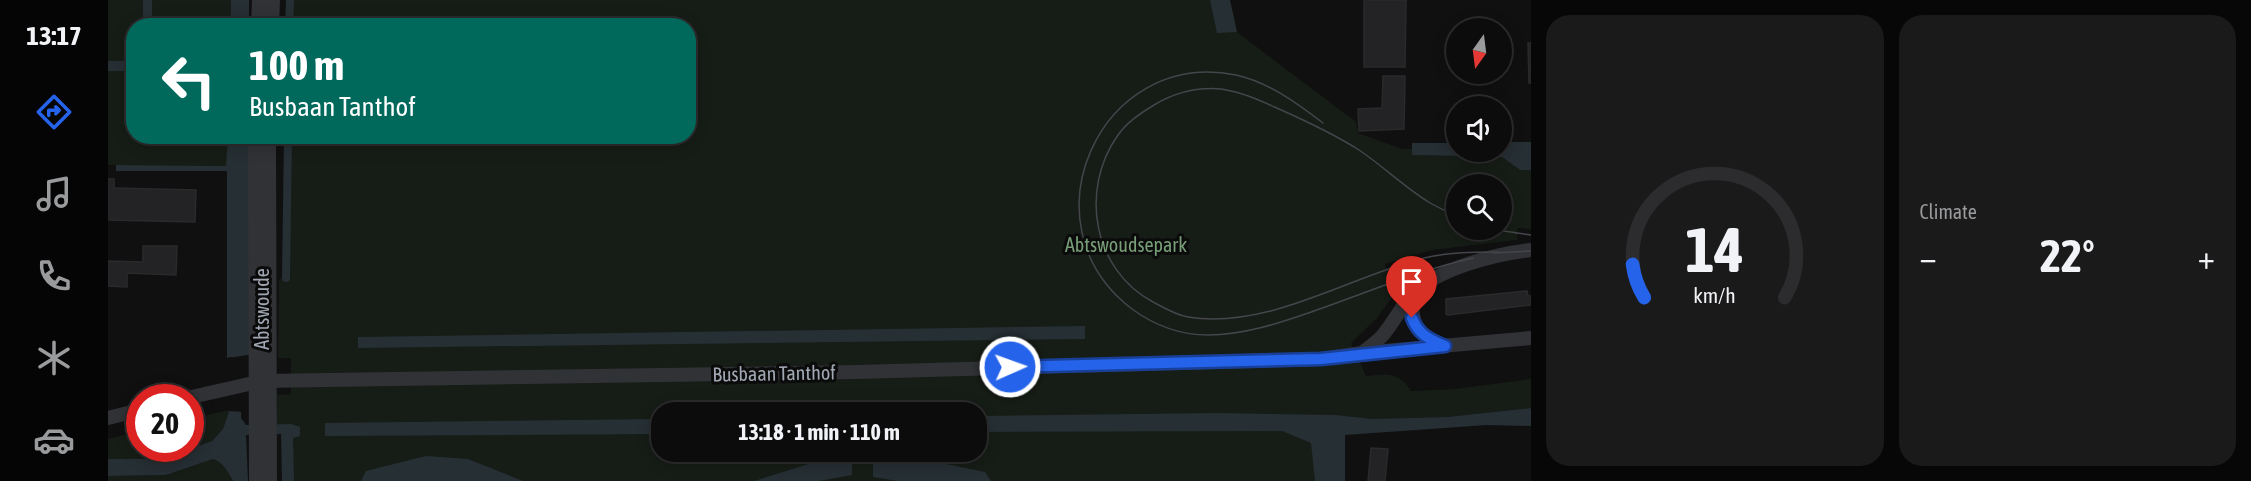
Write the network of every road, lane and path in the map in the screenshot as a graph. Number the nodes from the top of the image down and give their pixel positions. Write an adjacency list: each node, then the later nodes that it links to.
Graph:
1 (266, 0): 2 (street)
2 (265, 18)
3 (262, 144): 9 (street, Abtswoude)
4 (1531, 250): 5 (lane)
5 (1412, 295): 7 (lane); 8 (lane)
6 (1531, 338): 7 (lane, Busbaan Tanthof)
7 (1445, 346): 8 (lane, Busbaan Tanthof)
8 (1362, 353): 9 (lane, Busbaan Tanthof)
9 (255, 382): 10 (lane, Busbaan Tanthof); 13 (street, Abtswoude)
10 (204, 393)
11 (126, 414): 12 (lane)
12 (108, 418)
13 (262, 481)

